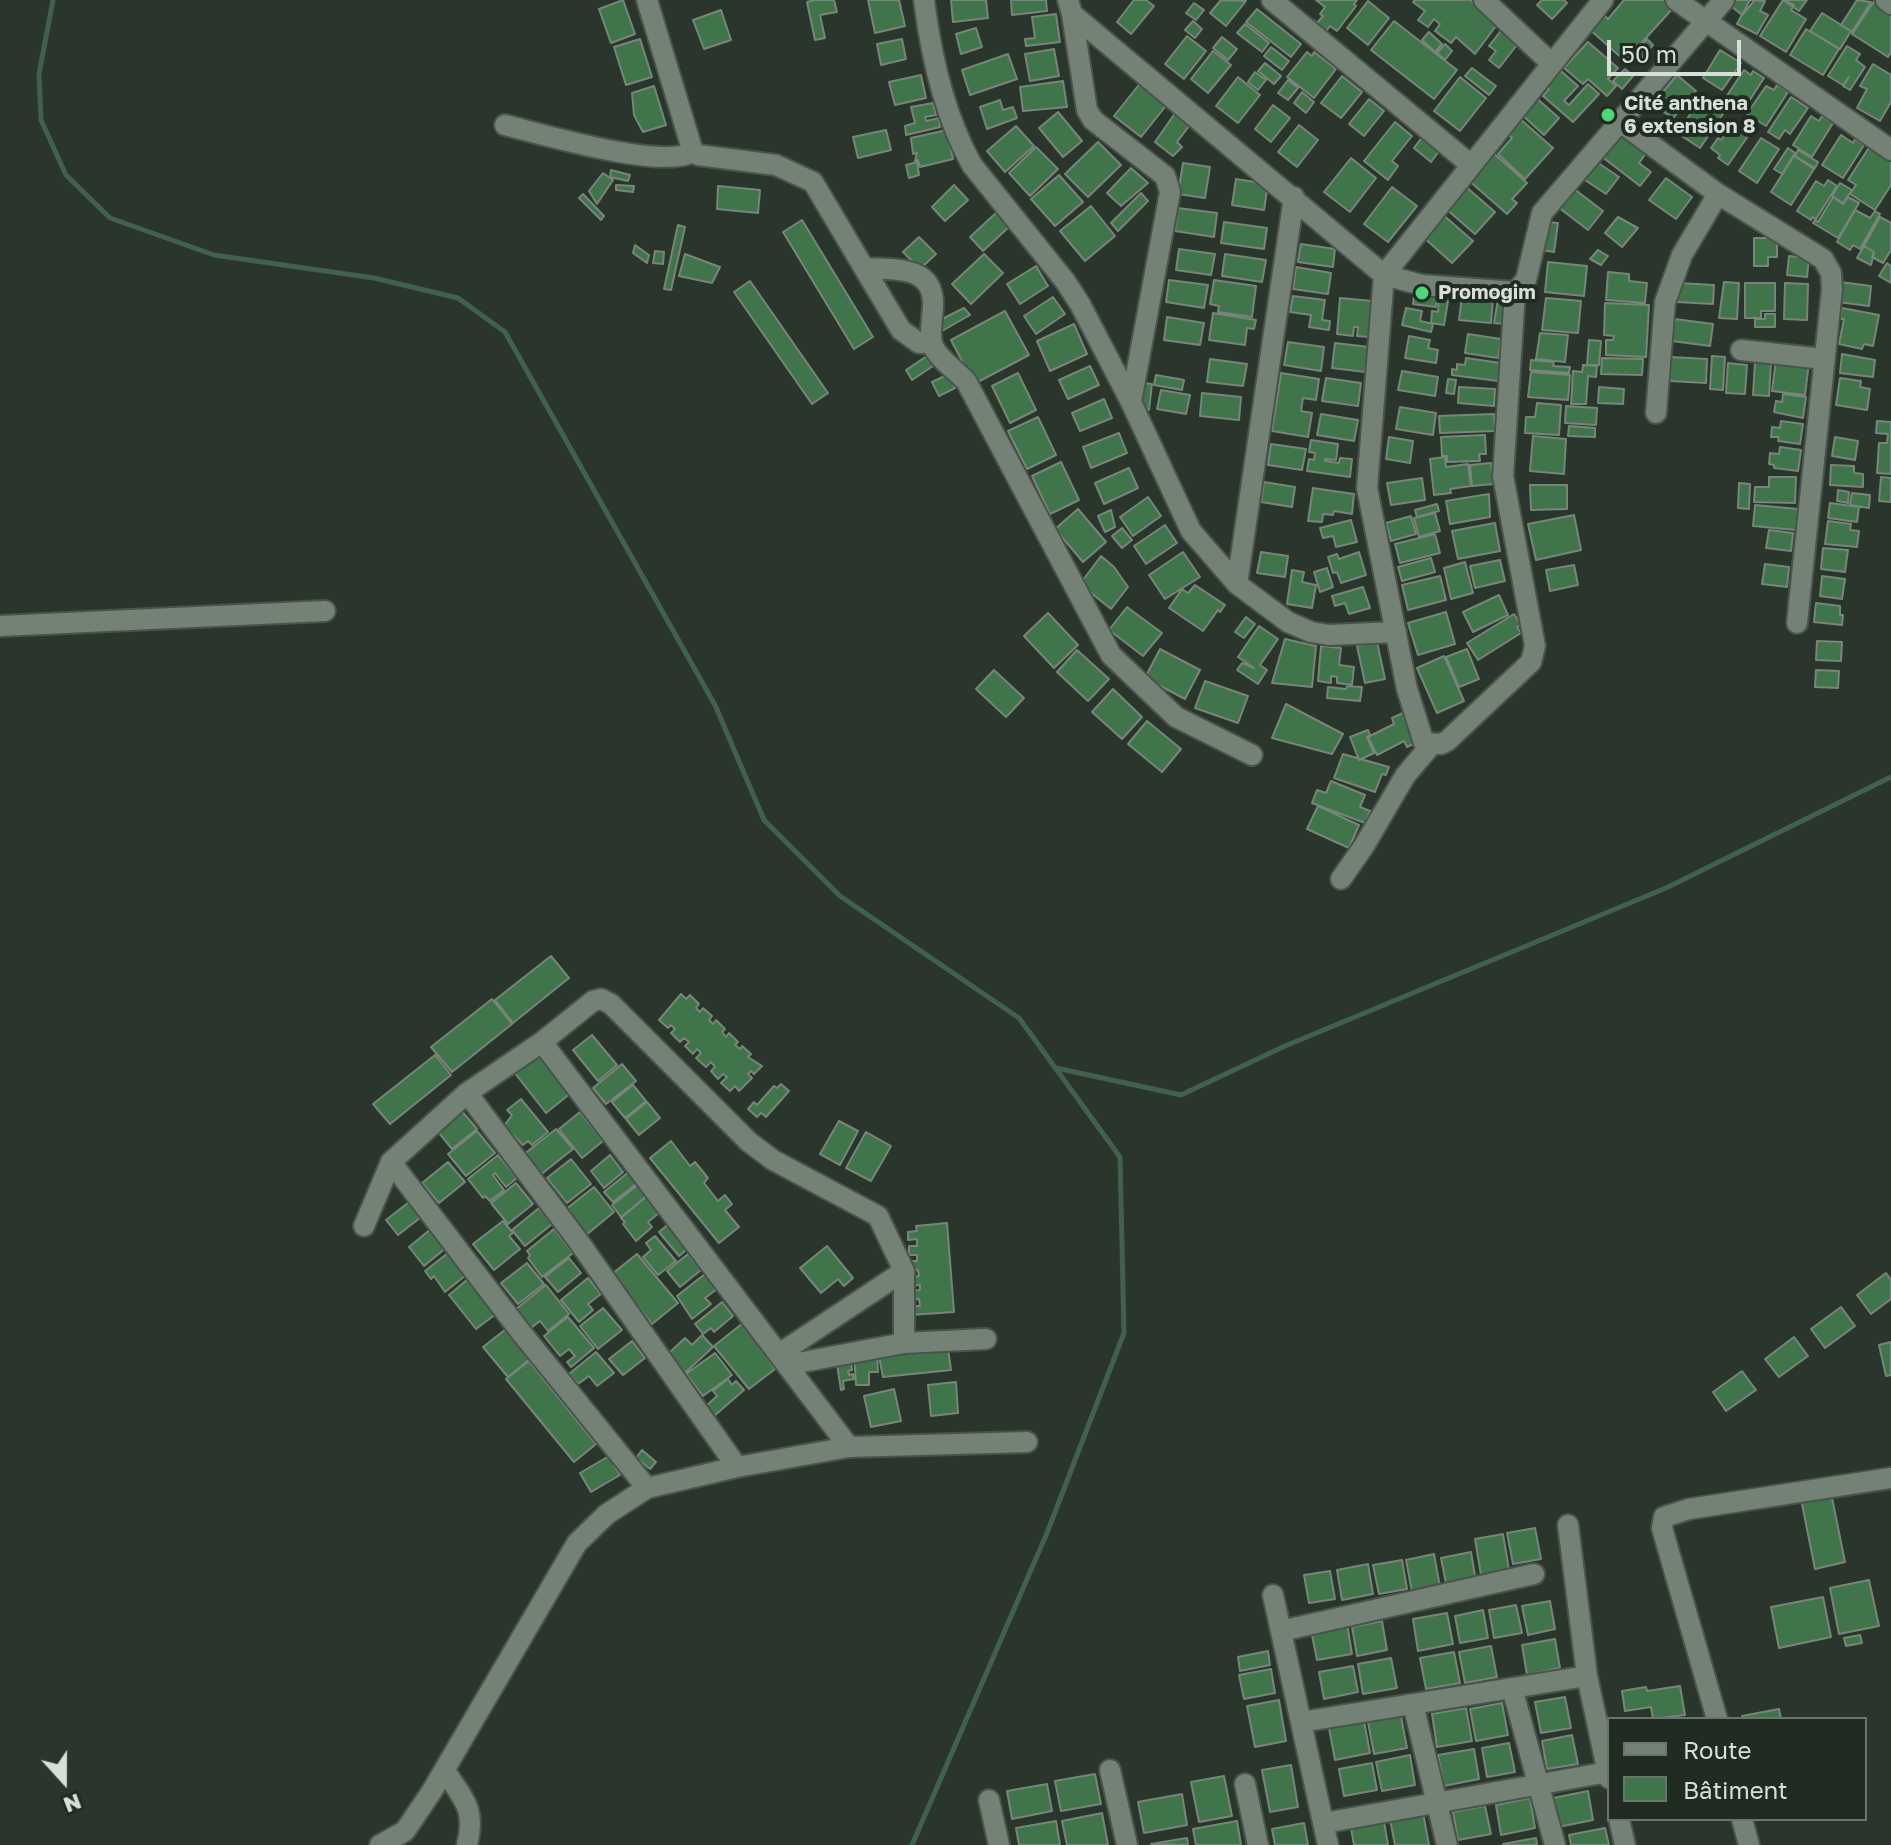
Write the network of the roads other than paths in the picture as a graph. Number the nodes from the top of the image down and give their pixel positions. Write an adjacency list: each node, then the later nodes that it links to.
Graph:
1 (647, 0): 16 (street)
2 (924, 0): 26 (street)
3 (1272, 0): 17 (street)
4 (1484, 0): 12 (street)
5 (1603, 0): 12 (street)
6 (1676, 0): 11 (street)
7 (1724, 0): 11 (street)
8 (1886, 0): 9 (street)
9 (1891, 4)
10 (1070, 7): 19 (street); 26 (street)
11 (1705, 22): 13 (street); 15 (street)
12 (1552, 64): 17 (street)
13 (1620, 122): 18 (street); 22 (street)
14 (505, 125): 16 (street)
15 (1891, 150)
16 (693, 152): 20 (street)
17 (1471, 165): 21 (street)
18 (1718, 194): 25 (street); 27 (street)
19 (1294, 197): 21 (street); 28 (street)
20 (864, 268): 23 (street); 23 (street)
21 (1384, 275): 22 (street); 32 (street)
22 (1515, 292): 33 (street)
23 (932, 343): 34 (street)
24 (1741, 350): 25 (street)
25 (1824, 359): 30 (street)
26 (1131, 402): 28 (street)
27 (1656, 413)
28 (1237, 584): 32 (street)
29 (325, 611): 31 (street)
30 (1797, 623)
31 (0, 626)
32 (1396, 632): 33 (street)
33 (1432, 744): 35 (street)
34 (1252, 755)
35 (1341, 879)
36 (542, 1042): 37 (street); 40 (street); 43 (street)
37 (467, 1093): 38 (street); 46 (street)
38 (391, 1162): 39 (street); 48 (street)
39 (364, 1226)
40 (904, 1271): 42 (street); 43 (street)
41 (986, 1339): 42 (street)
42 (904, 1343): 43 (street)
43 (783, 1359): 45 (street)
44 (1027, 1442): 45 (street)
45 (849, 1447): 46 (street)
46 (737, 1467): 48 (street)
47 (1891, 1478): 56 (street)
48 (647, 1488): 60 (street)
49 (1568, 1525): 53 (street)
50 (1534, 1574): 52 (street)
51 (1273, 1595): 52 (street)
52 (1281, 1631): 57 (street)
53 (1587, 1676): 54 (street); 59 (street)
54 (1512, 1688): 55 (street); 63 (street)
55 (1413, 1704): 57 (street); 65 (street)
56 (1716, 1717)
57 (1301, 1722): 68 (street)
58 (1110, 1770): 72 (street)
59 (1607, 1770)
60 (445, 1771): 69 (street); 70 (street)
61 (1607, 1775): 63 (street)
62 (1245, 1784): 73 (street)
63 (1537, 1785): 65 (street); 76 (street)
64 (989, 1800): 71 (street)
65 (1436, 1803): 68 (street); 75 (street)
66 (1619, 1821): 77 (street)
67 (1743, 1821): 78 (street)
68 (1324, 1823): 74 (street)
69 (380, 1845)
70 (467, 1845)
71 (999, 1845)
72 (1127, 1845)
73 (1258, 1845)
74 (1328, 1845)
75 (1447, 1845)
76 (1555, 1845)
77 (1625, 1845)
78 (1749, 1845)

